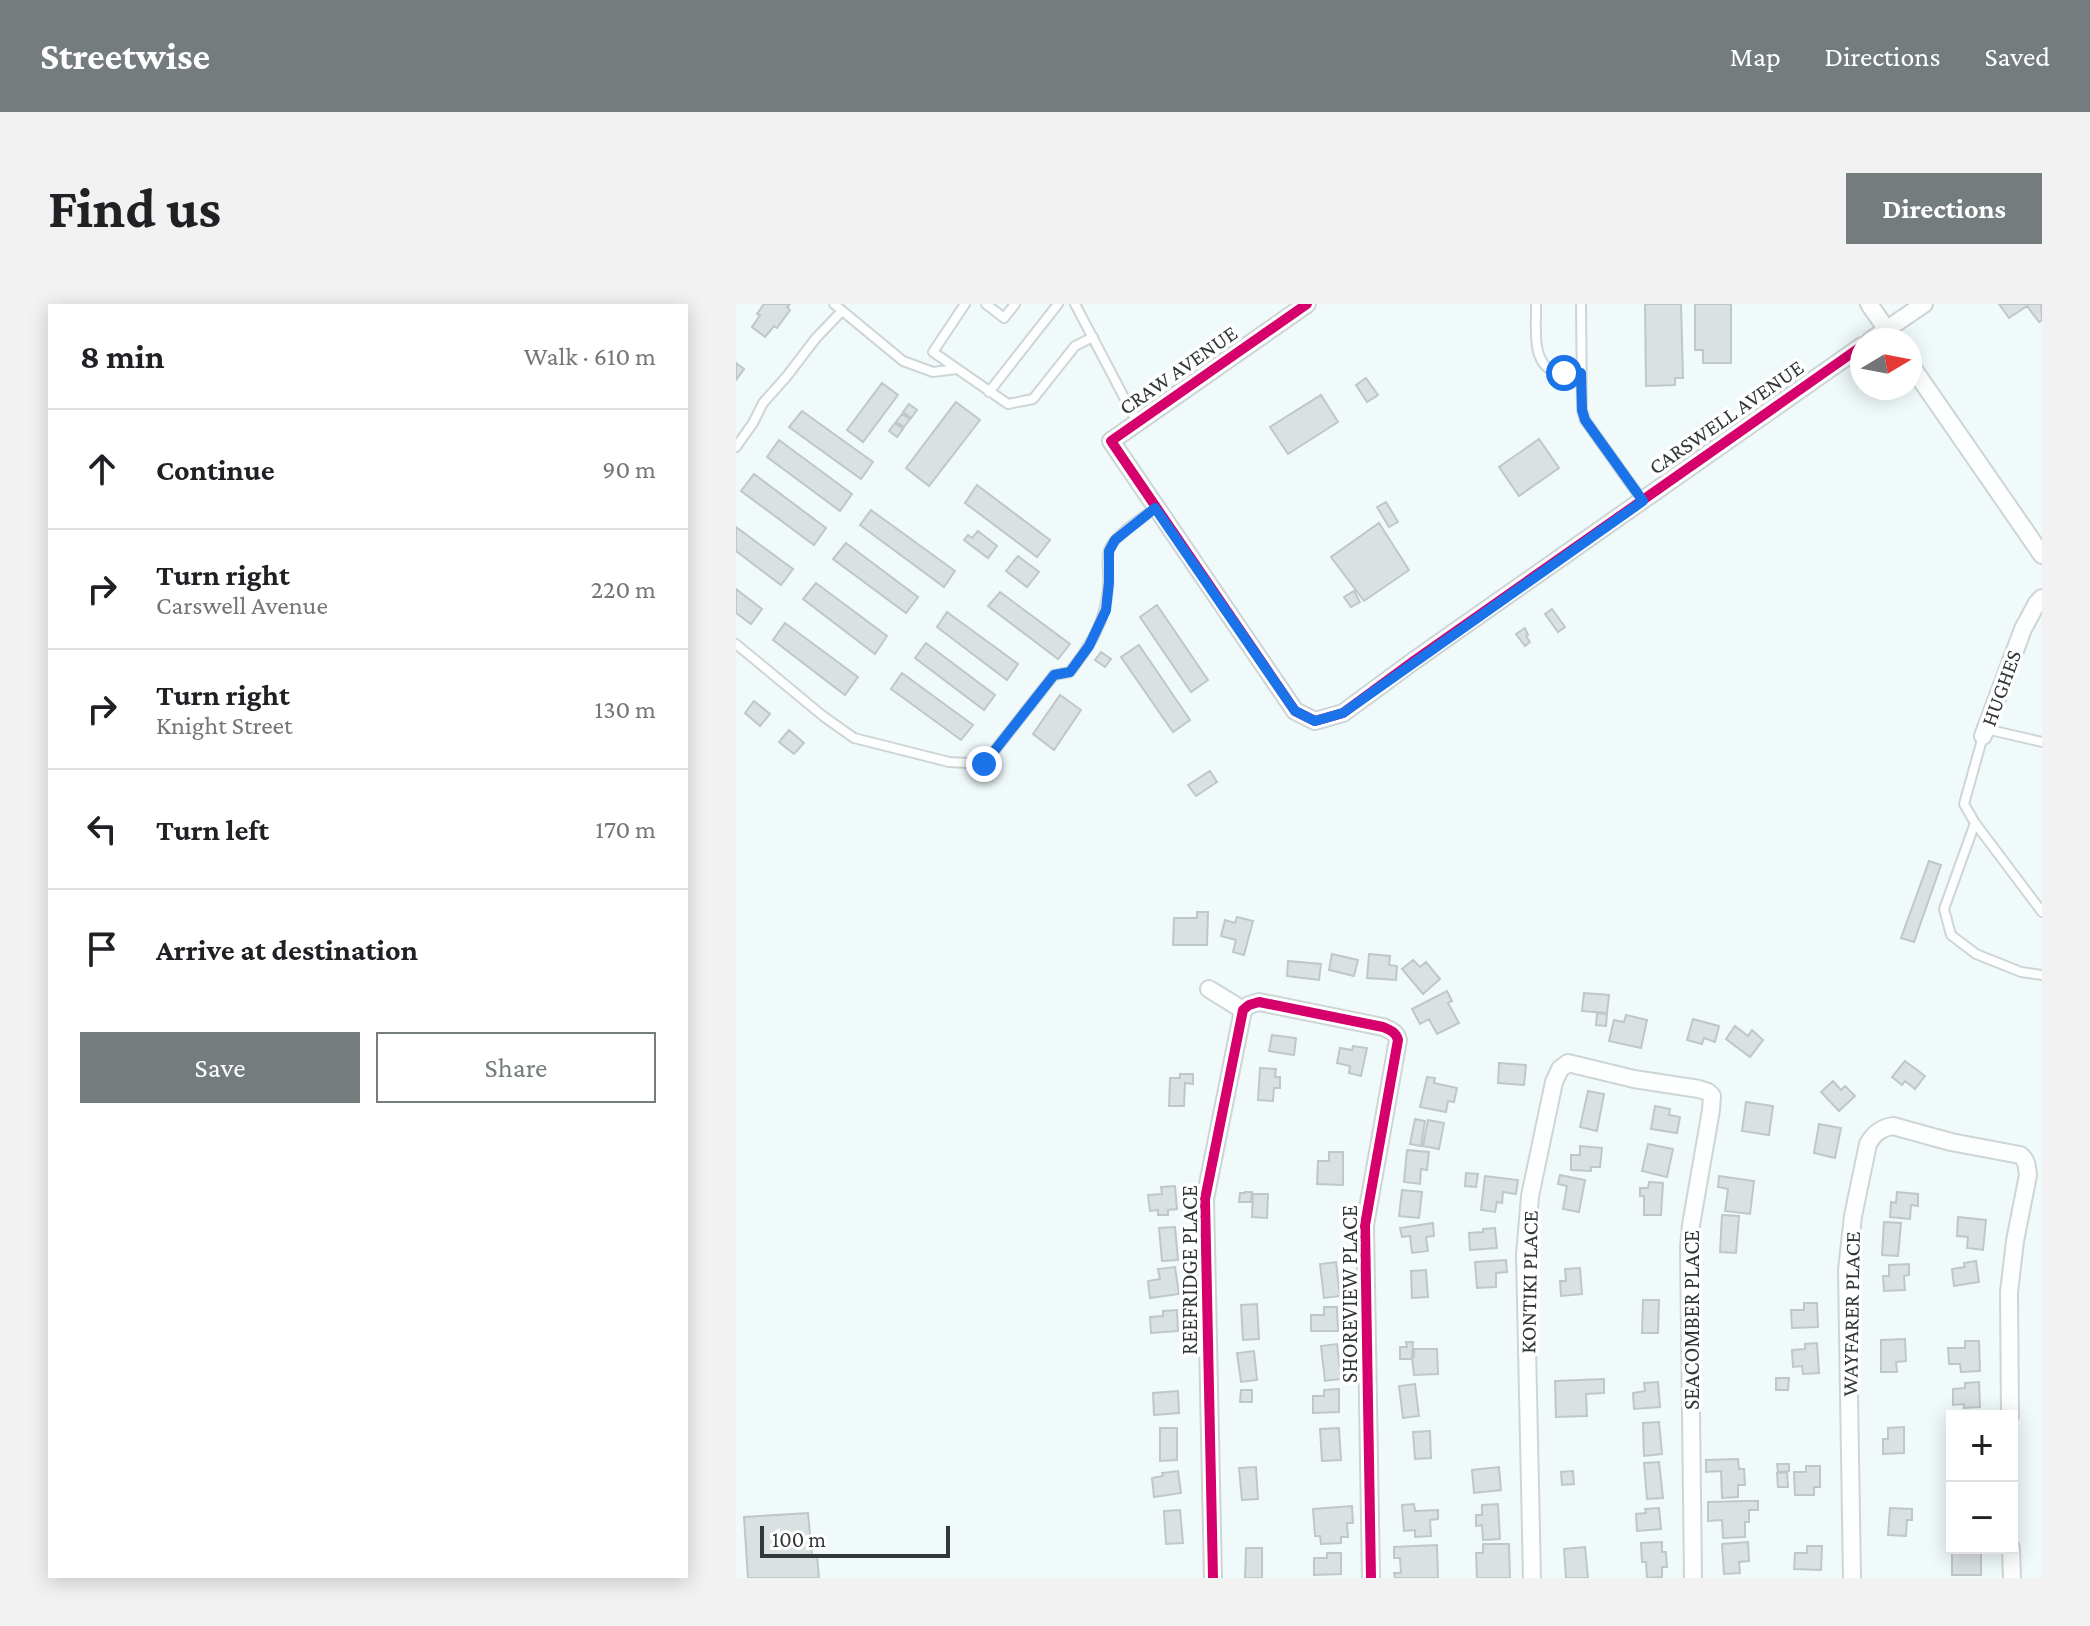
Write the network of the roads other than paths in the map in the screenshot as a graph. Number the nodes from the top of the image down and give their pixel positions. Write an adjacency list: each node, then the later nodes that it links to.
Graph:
1 (834, 304): 12 (lane)
2 (965, 304): 17 (lane)
3 (986, 304): 4 (lane)
4 (1015, 304)
5 (1058, 304): 20 (lane)
6 (1075, 304): 15 (lane)
7 (1307, 304): 21 (street, CRAW AVENUE)
8 (1536, 304): 18 (lane)
9 (1581, 304): 18 (lane)
10 (1869, 304): 13 (street)
11 (1924, 304): 14 (street)
12 (842, 311): 17 (lane); 22 (lane)
13 (1885, 328)
14 (1898, 328)
15 (1093, 337): 20 (lane); 21 (lane)
16 (1850, 354): 23 (street, CARSWELL AVENUE)
17 (957, 369): 20 (lane)
18 (1581, 373): 23 (lane)
19 (1922, 381): 25 (street)
20 (989, 392)
21 (1137, 422): 24 (street, CRAW AVENUE)
22 (736, 447)
23 (1643, 501): 24 (street, CARSWELL AVENUE)
24 (1155, 508): 27 (lane)
25 (2042, 555)
26 (2042, 598): 28 (street, HUGHES)
27 (736, 644)
28 (1984, 732): 29 (lane); 30 (lane)
29 (2042, 742)
30 (1975, 823): 31 (lane); 32 (lane)
31 (2042, 912)
32 (2042, 975)
33 (1209, 989): 34 (street)
34 (1243, 1010): 38 (street, REEFRIDGE PLACE); 39 (street, SHOREVIEW PLACE)
35 (1634, 1079): 40 (street, KONTIKI PLACE); 41 (street, SEACOMBER PLACE)
36 (2010, 1410): 42 (street, WAYFARER PLACE)
37 (2011, 1554): 43 (street)
38 (1213, 1578)
39 (1371, 1578)
40 (1532, 1578)
41 (1693, 1578)
42 (1852, 1578)
43 (2012, 1578)

